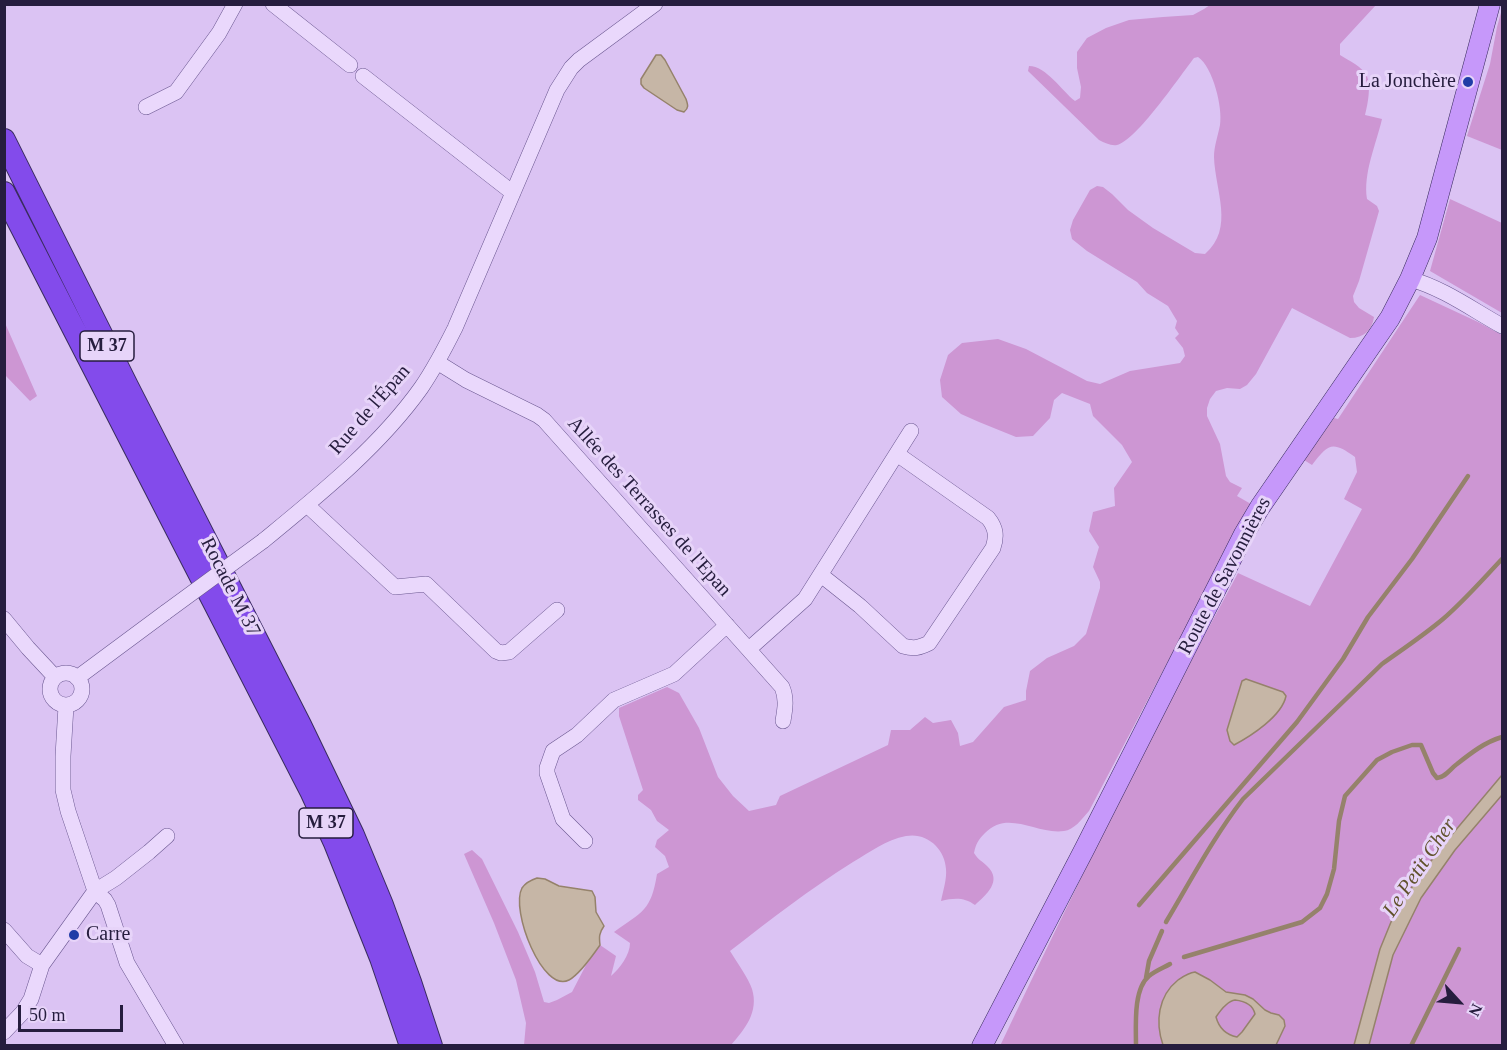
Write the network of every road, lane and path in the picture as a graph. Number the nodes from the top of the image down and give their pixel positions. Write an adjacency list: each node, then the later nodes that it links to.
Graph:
1 (235, 4): 7 (street)
2 (273, 4): 5 (street)
3 (655, 4): 10 (street, Rue de l'Épan)
4 (1490, 4): 11 (main road, Route de Savonnières)
5 (350, 65)
6 (363, 76): 10 (street)
7 (146, 107)
8 (4, 140): 34 (highway, Rocade M 37 / M 37)
9 (4, 193): 33 (highway, Rocade M 37 / M 37)
10 (513, 194): 13 (street, Rue de l'Épan)
11 (1410, 279): 12 (street); 35 (main road, Route de Savonnières)
12 (1503, 326)
13 (437, 362): 16 (street, Rue de l'Épan); 20 (street, Allée des Terrasses de l'Epan)
14 (911, 431): 15 (street)
15 (897, 454): 17 (street); 17 (street)
16 (307, 505): 18 (street); 23 (street, Rue de l'Épan, bridge)
17 (820, 575): 21 (street)
18 (557, 610)
19 (4, 619): 22 (street)
20 (727, 625): 21 (street, Allée des Terrasses de l'Epan); 27 (street)
21 (749, 649): 25 (street, Allée des Terrasses de l'Epan)
22 (55, 678): 23 (street); 24 (street)
23 (77, 678): 24 (street)
24 (66, 706): 28 (street)
25 (783, 721)
26 (167, 836): 28 (street)
27 (585, 841)
28 (95, 891): 30 (street); 32 (street)
29 (4, 930): 30 (street)
30 (42, 965): 31 (street)
31 (4, 1032)
32 (176, 1046)
33 (411, 1046)
34 (431, 1046)
35 (982, 1046)

